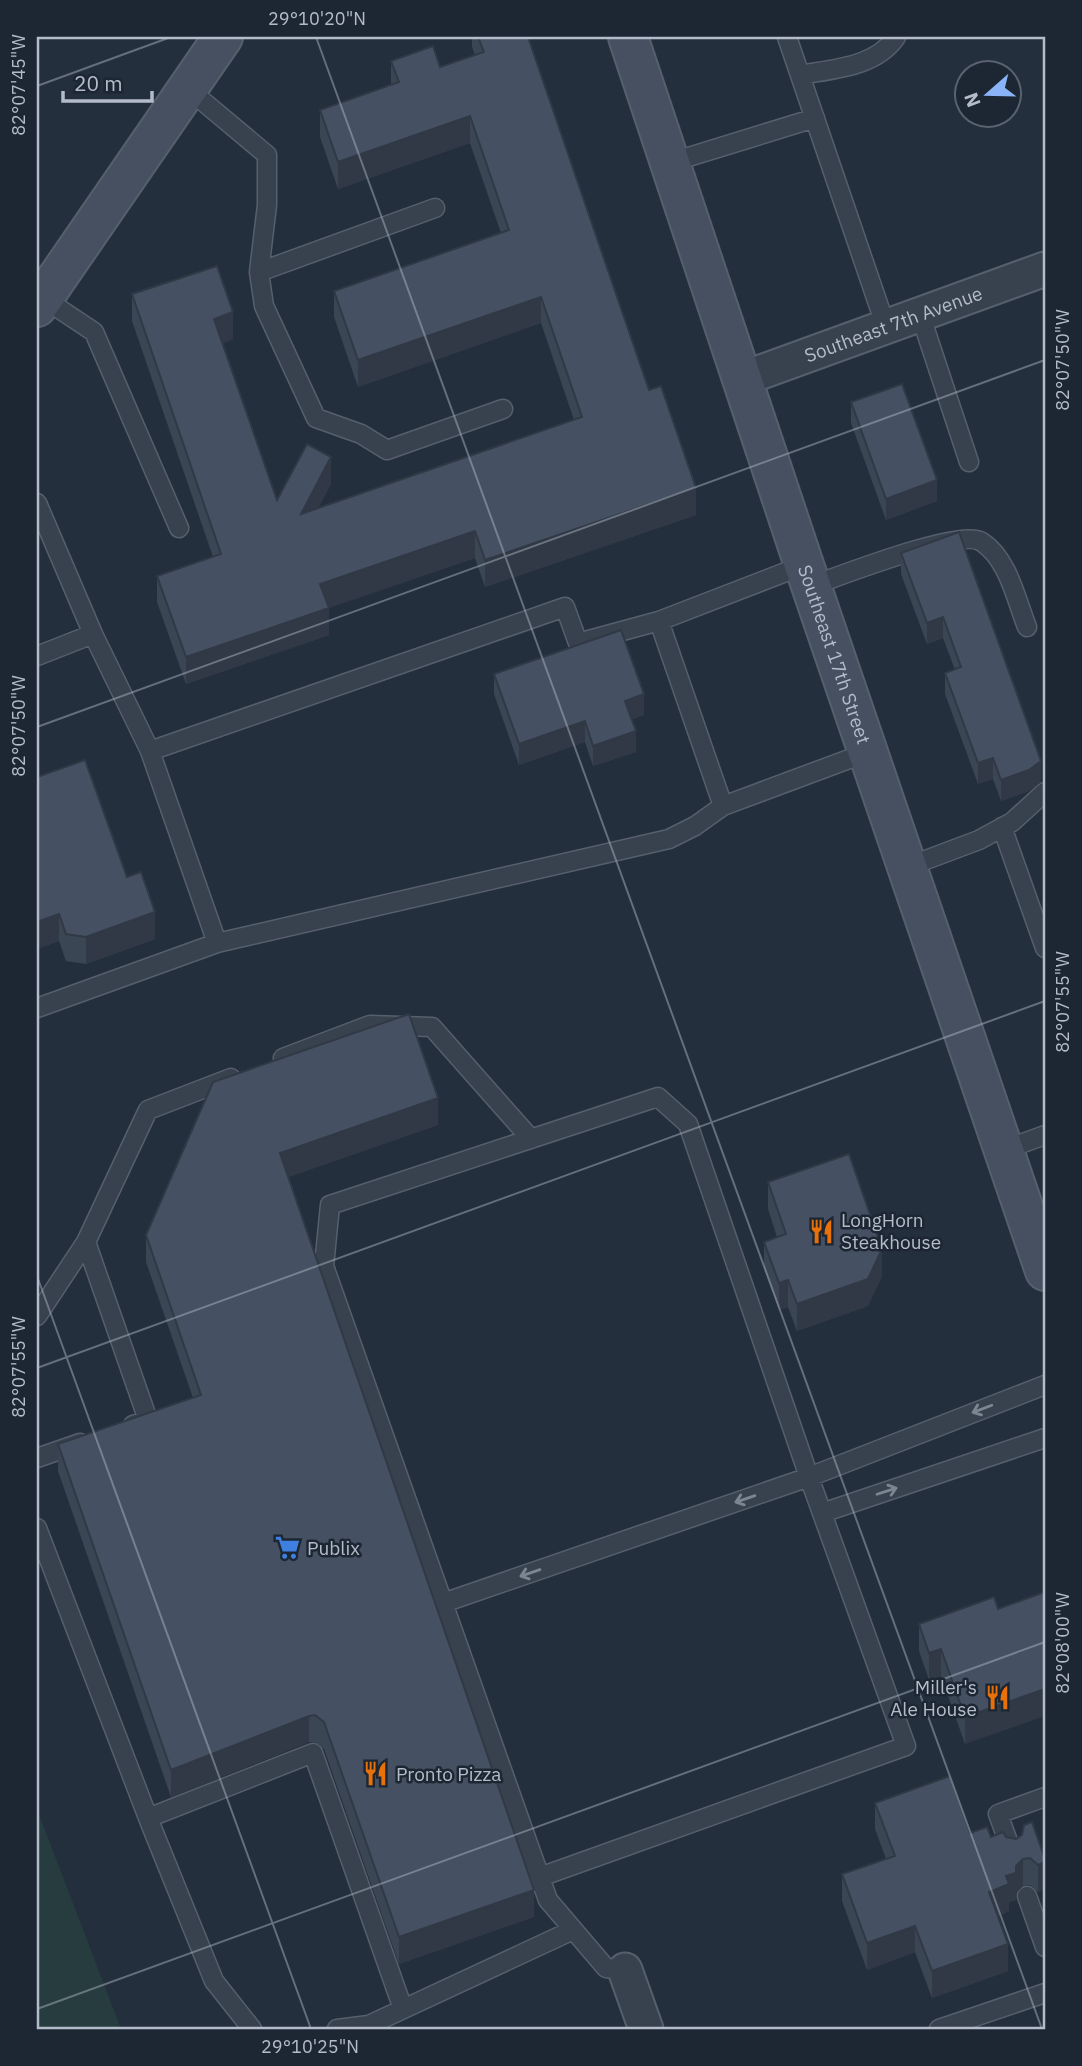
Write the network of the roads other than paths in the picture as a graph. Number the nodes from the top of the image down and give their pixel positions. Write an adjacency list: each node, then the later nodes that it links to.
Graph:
1 (223, 37): 6 (main road)
2 (628, 37): 8 (main road, Southeast 17th Street)
3 (787, 37): 5 (lane)
4 (896, 37): 5 (lane)
5 (800, 75): 7 (lane)
6 (187, 88): 11 (lane); 12 (main road)
7 (815, 118): 8 (lane); 14 (lane)
8 (669, 163): 15 (main road, Southeast 17th Street)
9 (435, 208): 11 (lane)
10 (1045, 269): 13 (street, Southeast 7th Avenue)
11 (260, 272): 16 (lane)
12 (39, 298): 19 (lane)
13 (920, 314): 14 (street, Southeast 7th Avenue); 17 (lane)
14 (886, 327): 15 (street, Southeast 7th Avenue)
15 (742, 379): 20 (main road, Southeast 17th Street)
16 (503, 409)
17 (969, 461)
18 (37, 503): 23 (lane)
19 (179, 528)
20 (808, 575): 21 (lane); 22 (lane); 26 (main road, Southeast 17th Street)
21 (659, 621): 25 (lane); 28 (lane)
22 (1027, 627)
23 (93, 634): 24 (lane); 25 (lane)
24 (37, 656)
25 (150, 751): 31 (lane)
26 (868, 752): 28 (lane); 30 (main road, Southeast 17th Street)
27 (1045, 792): 29 (lane)
28 (723, 806): 31 (lane)
29 (1002, 827): 30 (lane); 32 (lane)
30 (907, 867): 36 (main road, Southeast 17th Street)
31 (217, 943): 33 (lane)
32 (1045, 948)
33 (37, 1007)
34 (1045, 1135): 36 (lane)
35 (531, 1139): 37 (lane); 43 (lane); 46 (lane)
36 (1004, 1150): 38 (main road, Southeast 17th Street)
37 (86, 1242): 39 (lane); 42 (lane)
38 (1045, 1271)
39 (37, 1316)
40 (1045, 1384): 43 (lane, one-way to 43)
41 (1045, 1438): 44 (lane, one-way to 41)
42 (37, 1458)
43 (809, 1477): 44 (lane); 46 (lane, one-way to 46)
44 (822, 1513): 50 (lane)
45 (37, 1528): 48 (lane)
46 (443, 1603): 50 (lane)
47 (1045, 1797): 49 (lane)
48 (148, 1818): 56 (lane); 58 (lane)
49 (1013, 1855)
50 (540, 1877): 52 (lane)
51 (1027, 1896): 53 (lane)
52 (573, 1930): 54 (lane); 56 (lane)
53 (1045, 1947)
54 (625, 1969): 60 (street)
55 (1045, 1993): 57 (lane)
56 (403, 2009): 59 (lane)
57 (961, 2025): 61 (lane)
58 (252, 2029)
59 (337, 2029)
60 (646, 2029)
61 (939, 2029)

